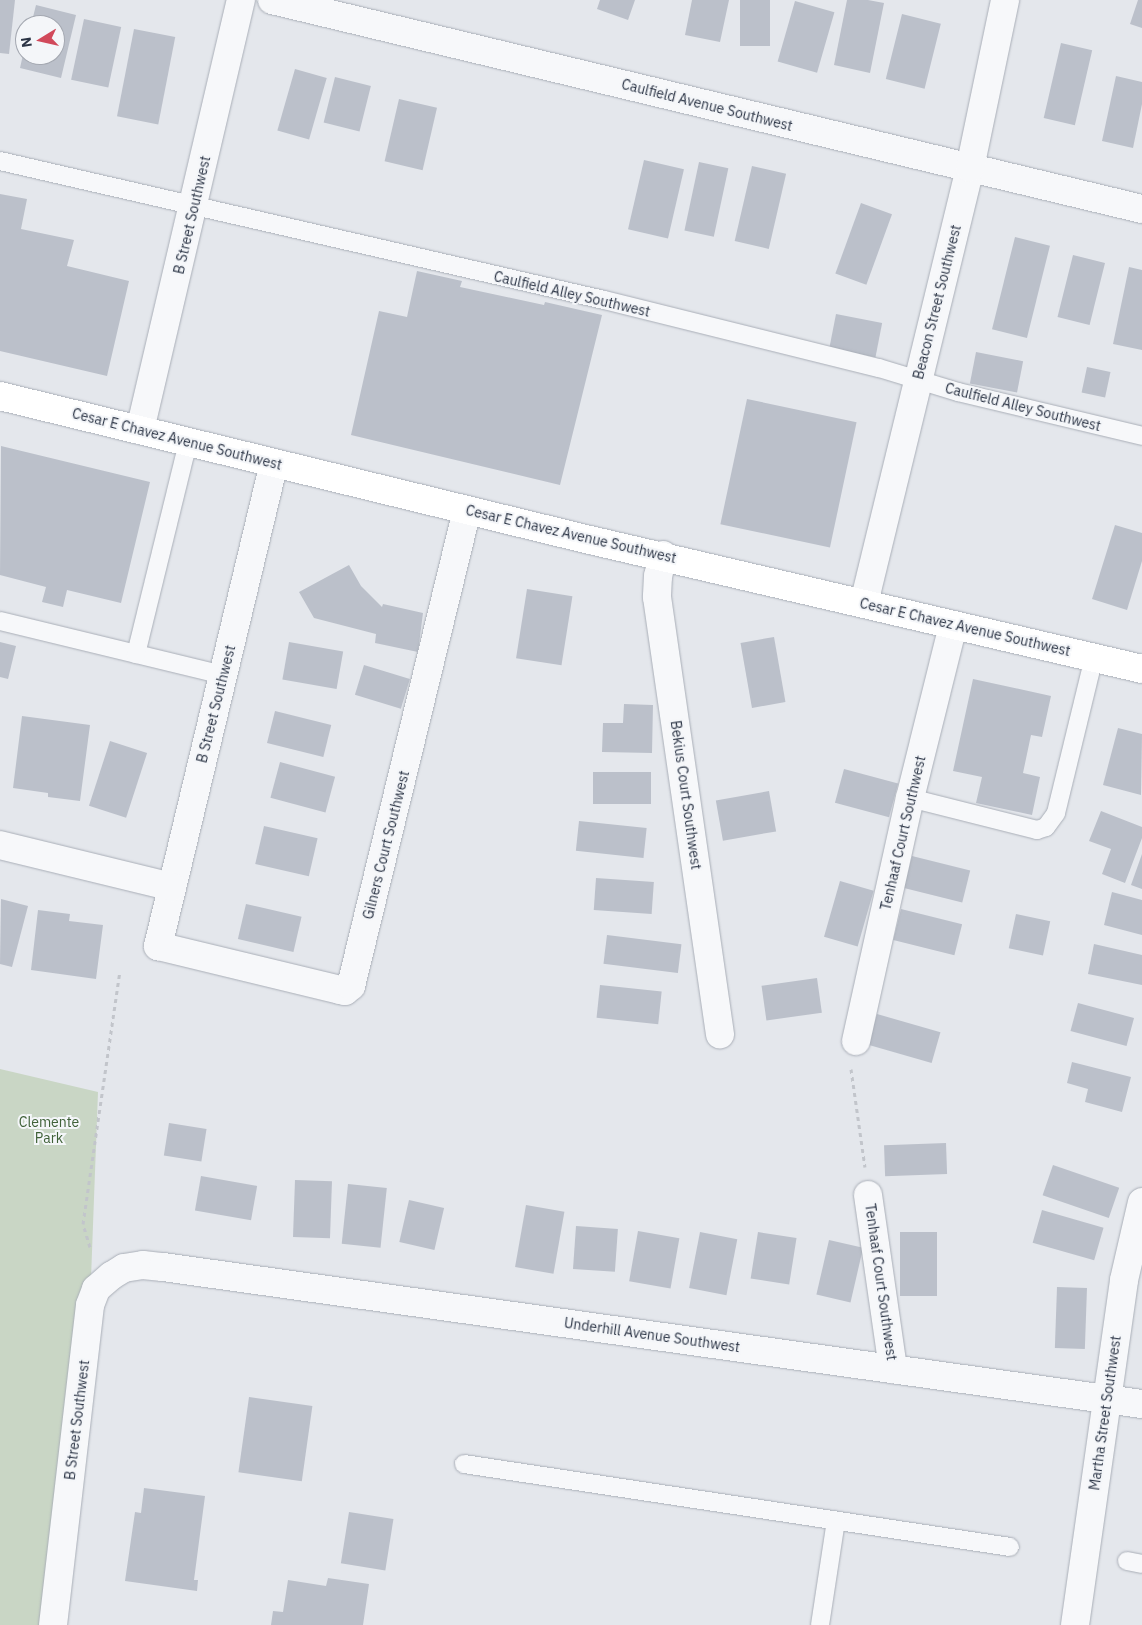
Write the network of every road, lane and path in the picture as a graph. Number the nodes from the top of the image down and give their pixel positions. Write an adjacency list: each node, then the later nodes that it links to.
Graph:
1 (241, 0): 6 (street, B Street Southwest)
2 (272, 0): 5 (street, Caulfield Avenue Southwest)
3 (1005, 0): 5 (street, Beacon Street Southwest)
4 (0, 161): 6 (lane, Caulfield Alley Southwest)
5 (970, 168): 7 (street, Caulfield Avenue Southwest); 8 (street, Beacon Street Southwest)
6 (194, 206): 8 (lane, Caulfield Alley Southwest); 10 (street, B Street Southwest)
7 (1142, 209)
8 (918, 380): 11 (lane, Caulfield Alley Southwest); 16 (street, Beacon Street Southwest)
9 (0, 396): 10 (main road, Cesar E Chavez Avenue Southwest)
10 (140, 430): 12 (main road, Cesar E Chavez Avenue Southwest)
11 (1142, 436)
12 (188, 442): 13 (main road, Cesar E Chavez Avenue Southwest); 19 (lane)
13 (274, 463): 14 (main road, Cesar E Chavez Avenue Southwest); 22 (street, B Street Southwest)
14 (467, 510): 15 (main road, Cesar E Chavez Avenue Southwest); 26 (street, Gilners Court Southwest)
15 (663, 555): 16 (main road, Cesar E Chavez Avenue Southwest); 28 (street, Bekius Court Southwest)
16 (864, 603): 18 (main road, Cesar E Chavez Avenue Southwest)
17 (0, 621): 19 (lane)
18 (953, 624): 20 (main road, Cesar E Chavez Avenue Southwest); 23 (street, Tenhaaf Court Southwest)
19 (136, 654): 22 (lane)
20 (1094, 657): 21 (main road, Cesar E Chavez Avenue Southwest); 23 (lane)
21 (1142, 669)
22 (223, 675): 25 (street, B Street Southwest)
23 (910, 798): 29 (street, Tenhaaf Court Southwest)
24 (0, 845): 25 (street)
25 (172, 887): 26 (street, B Street Southwest)
26 (158, 946)
27 (120, 971): 32 (path)
28 (720, 1034)
29 (856, 1042): 30 (path)
30 (868, 1195): 35 (street, Tenhaaf Court Southwest)
31 (1142, 1202): 34 (street, Martha Street Southwest)
32 (90, 1248)
33 (162, 1267): 35 (street, Underhill Avenue Southwest); 41 (street, B Street Southwest)
34 (1133, 1279): 36 (street, Martha Street Southwest)
35 (893, 1369): 36 (street, Underhill Avenue Southwest)
36 (1106, 1399): 37 (street, Underhill Avenue Southwest); 43 (street, Martha Street Southwest)
37 (1142, 1404)
38 (464, 1464): 39 (lane)
39 (836, 1520): 40 (lane); 42 (lane)
40 (1010, 1547)
41 (53, 1625)
42 (820, 1625)
43 (1075, 1625)

